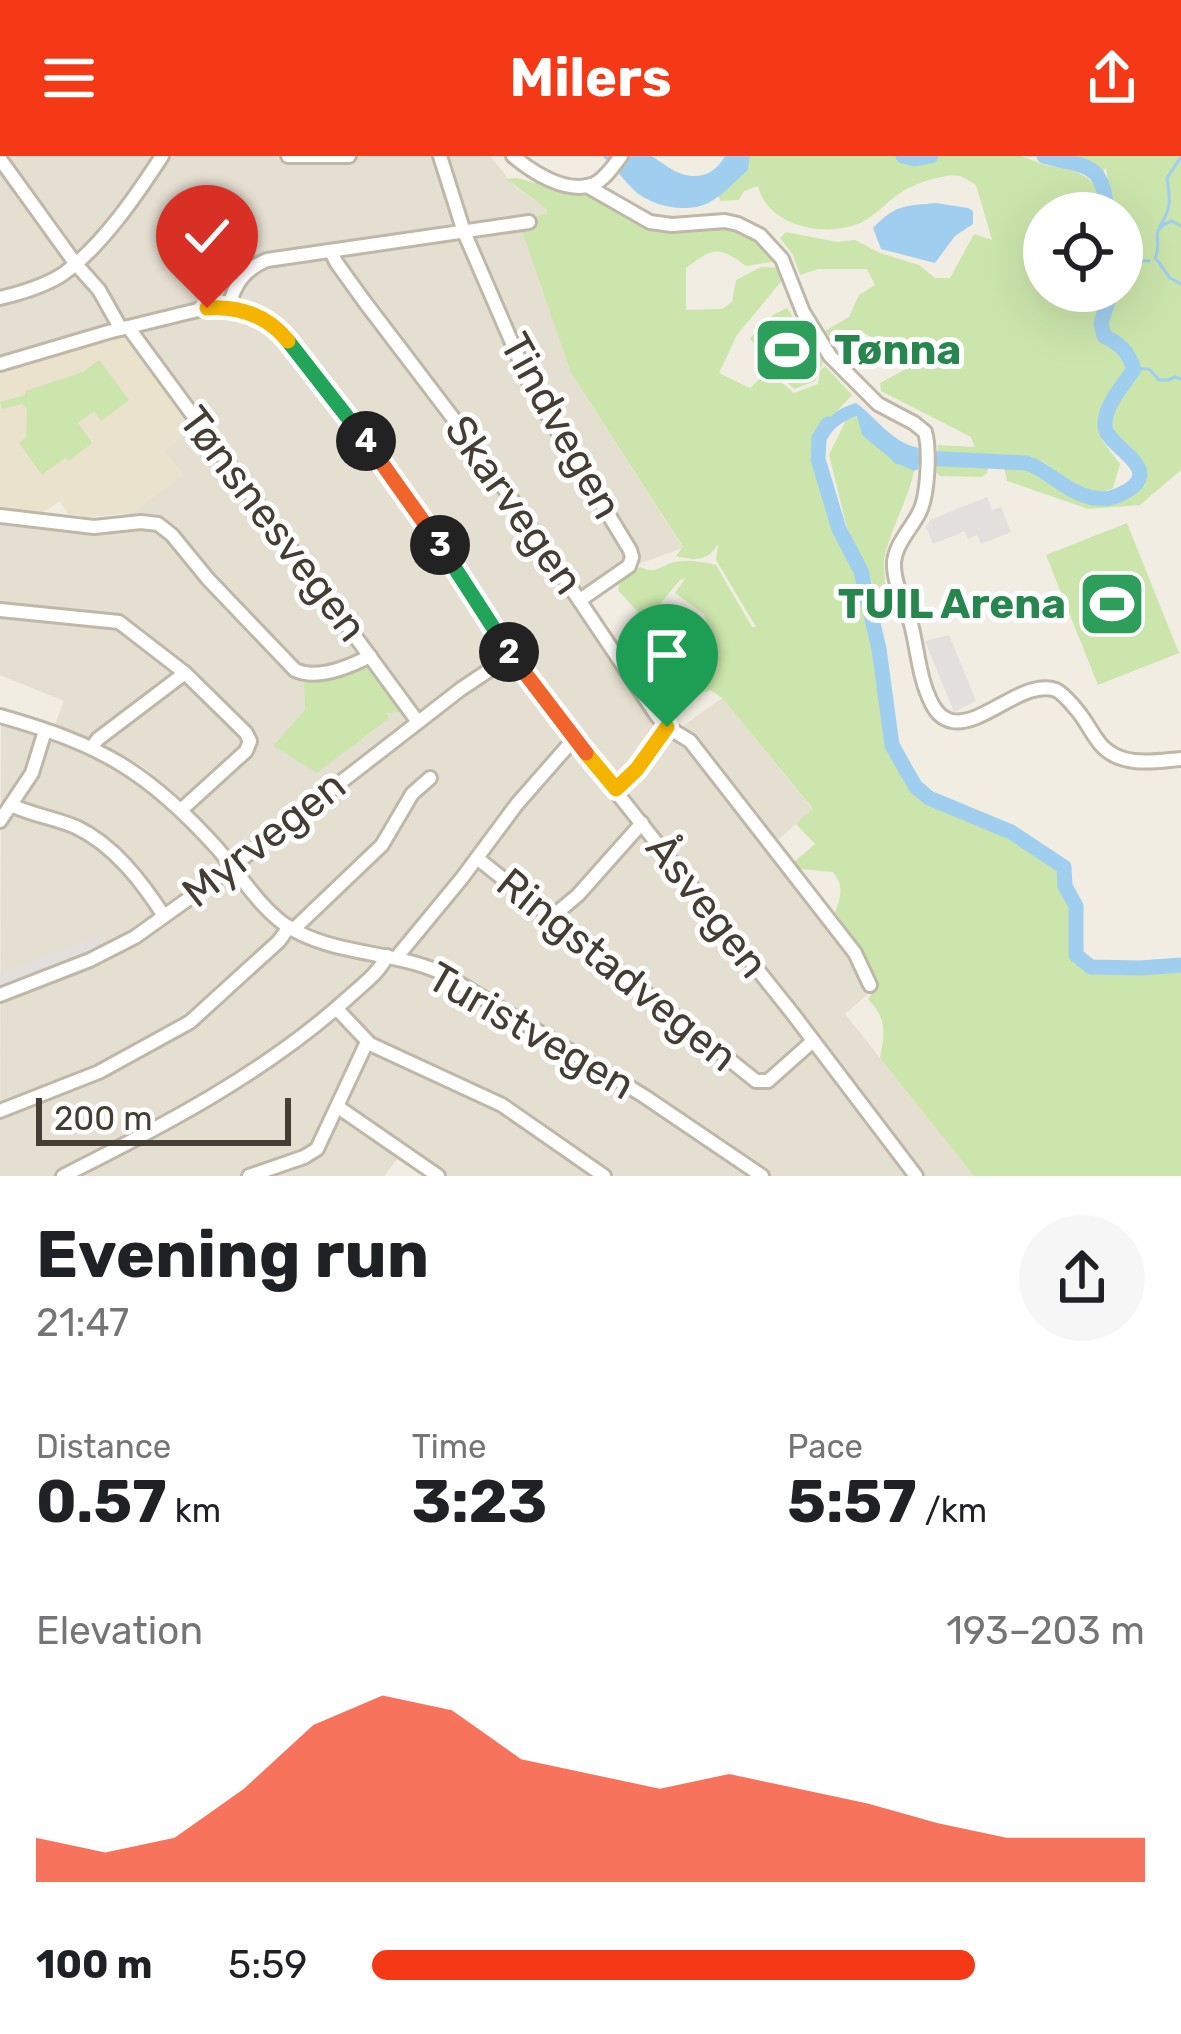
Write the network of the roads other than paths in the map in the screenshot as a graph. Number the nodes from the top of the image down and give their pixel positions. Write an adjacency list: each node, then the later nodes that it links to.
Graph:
1 (162, 156): 12 (street)
2 (288, 156): 3 (street)
3 (349, 156)
4 (440, 156): 10 (street)
5 (513, 156): 8 (street)
6 (0, 159): 12 (street, Tønsnesvegen)
7 (617, 161): 8 (street)
8 (587, 186): 29 (street)
9 (530, 222): 10 (street)
10 (464, 232): 11 (street); 18 (street, Tindvegen)
11 (331, 251): 14 (street); 18 (street, Skarvegen)
12 (75, 263): 13 (street); 15 (street, Tønsnesvegen)
13 (0, 298)
14 (229, 307): 15 (street); 21 (street, Åsvegen)
15 (124, 328): 16 (street); 20 (street, Tønsnesvegen)
16 (0, 364)
17 (0, 516): 20 (street)
18 (580, 600): 25 (street, Skarvegen)
19 (0, 610): 22 (street)
20 (370, 656): 24 (street, Tønsnesvegen)
21 (512, 656): 24 (street, Myrvegen); 27 (street, Åsvegen)
22 (185, 673): 28 (street); 33 (street)
23 (0, 716): 26 (street, Turistvegen)
24 (418, 722): 37 (street, Myrvegen)
25 (667, 727): 31 (street); 42 (street, Skarvegen)
26 (46, 731): 28 (street, Turistvegen); 32 (street)
27 (574, 739): 31 (street, Åsvegen); 36 (street)
28 (92, 747): 33 (street, Turistvegen)
29 (1181, 760)
30 (430, 778): 40 (street)
31 (616, 789): 35 (street, Åsvegen)
32 (11, 805): 34 (street); 38 (street)
33 (181, 810): 37 (street, Turistvegen)
34 (0, 821)
35 (642, 823): 39 (street); 45 (street, Åsvegen)
36 (477, 858): 39 (street, Ringstadvegen); 41 (street)
37 (232, 866): 38 (street, Myrvegen); 40 (street, Turistvegen)
38 (164, 916): 43 (street, Myrvegen)
39 (553, 916): 45 (street, Ringstadvegen)
40 (291, 928): 41 (street, Turistvegen); 48 (street)
41 (392, 957): 44 (street); 53 (street, Turistvegen)
42 (870, 985)
43 (0, 995)
44 (337, 1009): 46 (street); 49 (street)
45 (813, 1041): 54 (street, Åsvegen)
46 (367, 1042): 47 (street); 52 (street)
47 (338, 1107): 50 (street); 51 (street)
48 (0, 1111)
49 (63, 1176)
50 (249, 1176)
51 (438, 1176)
52 (604, 1176)
53 (762, 1176)
54 (916, 1176)

